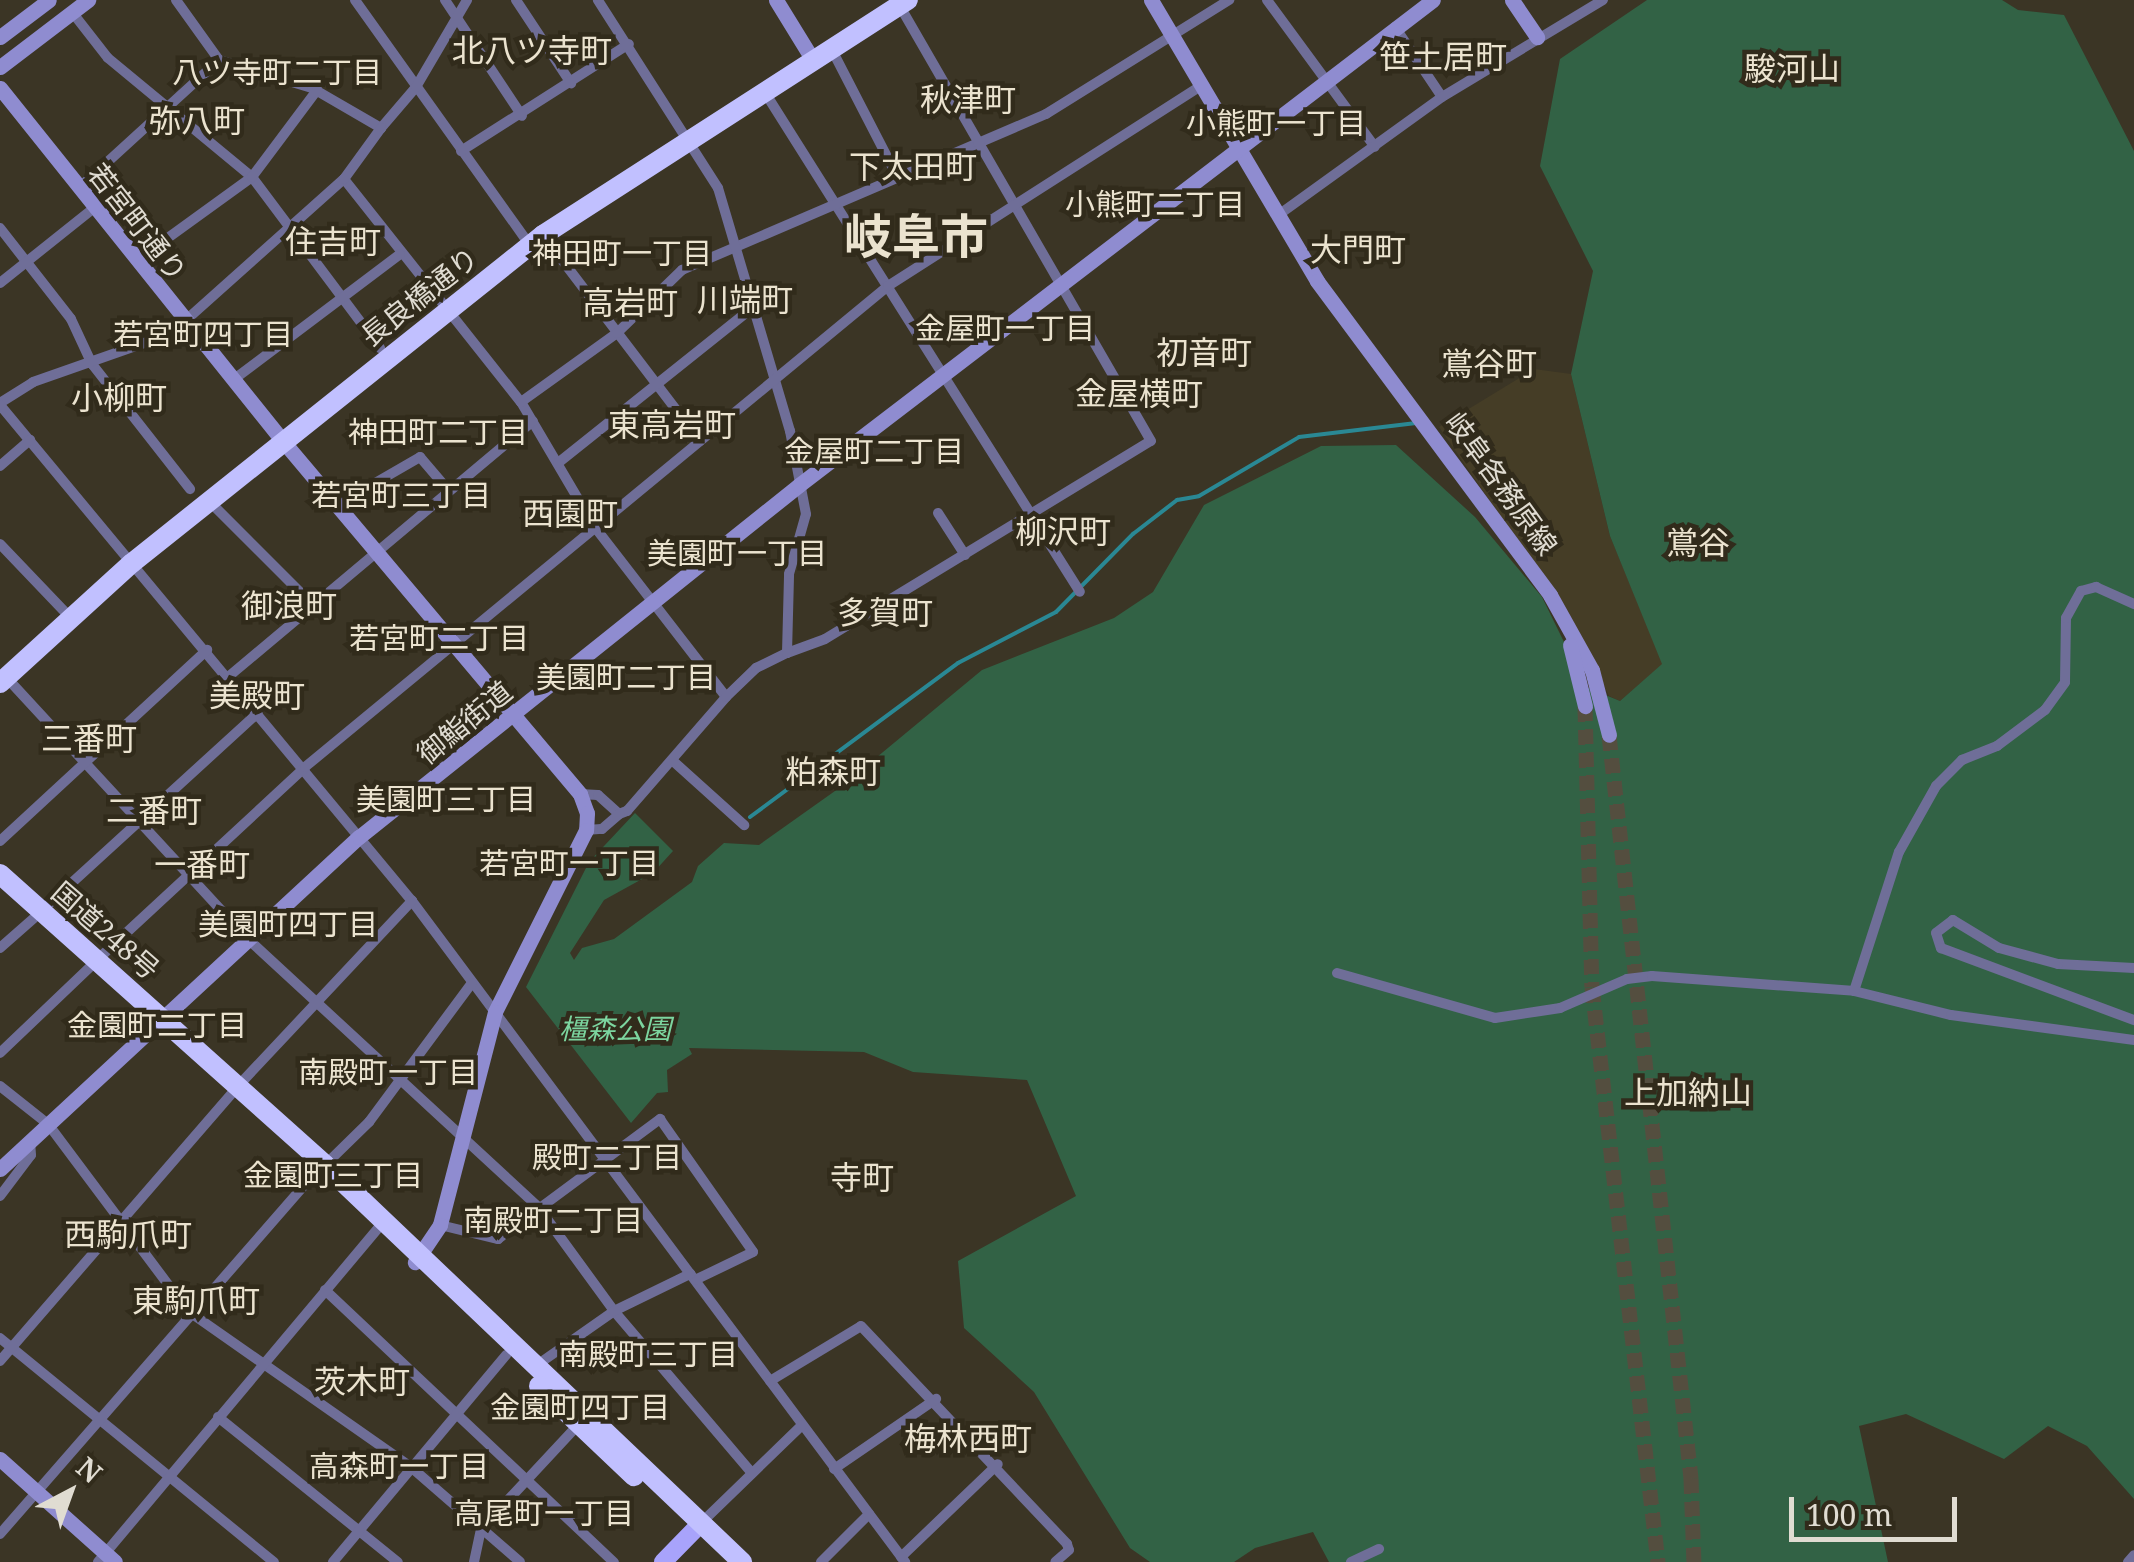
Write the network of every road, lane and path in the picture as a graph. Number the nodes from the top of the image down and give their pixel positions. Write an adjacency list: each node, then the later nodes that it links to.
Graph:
1 (49, 0): 21 (street)
2 (88, 0): 17 (street)
3 (176, 0): 26 (street)
4 (355, 0): 31 (street)
5 (445, 0): 18 (street)
6 (467, 0): 18 (street)
7 (516, 0): 29 (street)
8 (598, 0): 23 (street)
9 (776, 0): 25 (street)
10 (1151, 0): 20 (street, 岐阜各務原線)
11 (1228, 0): 20 (street)
12 (1267, 0): 28 (street)
13 (1432, 0): 19 (street, 御鮨街道)
14 (1512, 0): 22 (street)
15 (1603, 0): 22 (street)
16 (897, 1): 24 (highway, 長良橋通り); 25 (highway, 長良橋通り); 40 (street)
17 (72, 12): 27 (street); 36 (street)
18 (456, 17): 31 (street); 37 (street)
19 (1395, 27): 28 (street, 御鮨街道); 35 (street)
20 (1173, 36): 30 (street, 岐阜各務原線); 40 (street)
21 (0, 37)
22 (1537, 37): 35 (street)
23 (629, 44): 29 (street); 39 (street)
24 (831, 49): 34 (highway, 長良橋通り); 45 (street)
25 (808, 52): 39 (highway, 長良橋通り)
26 (219, 60): 33 (street); 36 (street)
27 (0, 67)
28 (1322, 80): 41 (street, 御鮨街道); 42 (street)
29 (571, 83): 37 (street)
30 (1202, 85): 41 (street, 岐阜各務原線); 49 (street)
31 (416, 87): 38 (street); 43 (street)
32 (0, 88): 47 (street, 若宮町通り)
33 (317, 90): 38 (street); 44 (street)
34 (764, 90): 39 (highway, 長良橋通り); 48 (street)
35 (1442, 96): 42 (street)
36 (168, 107): 44 (street); 47 (street)
37 (522, 116): 43 (street)
38 (381, 128): 46 (street)
39 (686, 135): 54 (highway, 長良橋通り); 55 (street)
40 (981, 142): 45 (street); 49 (street)
41 (1238, 143): 51 (street, 岐阜各務原線); 59 (street, 御鮨街道)
42 (1375, 147): 51 (street)
43 (461, 151): 54 (street)
44 (252, 178): 53 (street); 58 (street)
45 (898, 178): 48 (street)
46 (344, 179): 53 (street); 56 (street)
47 (79, 188): 50 (street, 若宮町通り)
48 (834, 201): 55 (street); 61 (street)
49 (1013, 204): 59 (street); 61 (street)
50 (94, 208): 57 (street); 58 (street, 若宮町通り)
51 (1277, 216): 93 (street, 岐阜各務原線)
52 (0, 228): 57 (street)
53 (290, 228): 62 (street); 65 (street)
54 (534, 236): 63 (highway, 長良橋通り); 66 (street)
55 (735, 243): 64 (street); 66 (street)
56 (400, 254): 62 (street); 63 (street)
57 (27, 262): 60 (street); 68 (street)
58 (136, 262): 65 (street, 若宮町通り)
59 (1060, 281): 69 (street, 御鮨街道); 86 (street)
60 (0, 283)
61 (888, 286): 69 (street); 70 (street)
62 (341, 298): 67 (street); 71 (street)
63 (441, 306): 67 (highway, 長良橋通り); 73 (street); 76 (highway, 長良橋通り)
64 (755, 306): 70 (street); 72 (street)
65 (185, 321): 68 (street); 71 (street, 若宮町通り)
66 (617, 333): 72 (street); 73 (street)
67 (380, 348): 76 (highway, 長良橋通り)
68 (92, 364): 74 (street); 83 (street)
69 (944, 372): 81 (street, 御鮨街道); 86 (street)
70 (774, 378): 78 (street); 81 (street)
71 (233, 380): 76 (street, 若宮町通り)
72 (657, 385): 78 (street); 79 (street)
73 (520, 402): 75 (street)
74 (0, 404): 77 (street)
75 (533, 421): 79 (street); 82 (street)
76 (279, 436): 83 (highway, 長良橋通り); 84 (street, 若宮町通り); 91 (highway, 長良橋通り)
77 (30, 440): 80 (street); 91 (street)
78 (700, 441): 87 (street)
79 (558, 462): 87 (street)
80 (0, 466)
81 (798, 484): 94 (street, 御鮨街道); 100 (street)
82 (449, 491): 84 (street); 89 (street)
83 (199, 495): 91 (highway, 長良橋通り); 95 (street)
84 (337, 506): 89 (street, 若宮町通り)
85 (938, 513): 90 (street)
86 (1031, 515): 90 (street); 92 (street)
87 (594, 526): 94 (street); 98 (street)
88 (0, 544): 97 (street)
89 (376, 553): 95 (street); 98 (street, 若宮町通り)
90 (965, 555): 100 (street)
91 (129, 559): 97 (highway, 長良橋通り); 99 (street); 101 (highway, 長良橋通り)
92 (1080, 592)
93 (1550, 595): 104 (street, 岐阜各務原線); 107 (street, 岐阜各務原線)
94 (654, 602): 103 (street); 106 (street, 御鮨街道)
95 (312, 604): 102 (street)
96 (2134, 604): 129 (street)
97 (64, 610): 101 (highway, 長良橋通り)
98 (453, 645): 106 (street, 若宮町通り); 110 (street)
99 (207, 650): 102 (street); 109 (street)
100 (786, 653): 103 (street)
101 (2, 677): 109 (street)
102 (228, 677): 105 (street)
103 (726, 697): 108 (street)
104 (1585, 706)
105 (258, 713): 110 (street); 113 (street)
106 (511, 716): 111 (street, 若宮町通り); 116 (street, 御鮨街道)
107 (1609, 735)
108 (673, 761): 112 (street); 114 (street)
109 (85, 762): 113 (street); 117 (street)
110 (305, 767): 116 (street); 119 (street)
111 (580, 794): 112 (street); 115 (street)
112 (619, 814): 115 (street)
113 (140, 820): 119 (street); 122 (street)
114 (744, 826)
115 (586, 830): 131 (street)
116 (360, 837): 121 (street); 123 (street, 御鮨街道)
117 (0, 841)
118 (0, 874): 122 (highway, 国道248号)
119 (190, 875): 123 (street); 125 (street)
120 (0, 889): 122 (highway, 国道248号)
121 (412, 901): 128 (street); 130 (street)
122 (38, 914): 124 (street); 125 (highway, 国道248号)
123 (248, 940): 130 (street); 133 (street, 御鮨街道)
124 (0, 948)
125 (94, 963): 133 (highway, 国道248号); 135 (street)
126 (2134, 968): 132 (street)
127 (1337, 973): 129 (street)
128 (472, 983): 131 (street); 136 (street)
129 (1854, 992): 134 (street)
130 (318, 1002): 136 (street); 138 (street)
131 (495, 1012): 140 (street); 142 (street)
132 (2134, 1020)
133 (159, 1022): 138 (highway, 国道248号); 139 (street, 御鮨街道)
134 (2134, 1040)
135 (0, 1053)
136 (398, 1075): 140 (street); 143 (street)
137 (0, 1086): 139 (street)
138 (236, 1089): 143 (highway, 国道248号); 147 (street)
139 (48, 1124): 141 (street, 御鮨街道); 147 (street)
140 (464, 1134): 146 (street); 148 (street)
141 (30, 1142): 144 (street); 145 (street, 御鮨街道)
142 (606, 1160): 146 (street); 151 (street); 151 (street)
143 (322, 1167): 149 (highway, 国道248号); 150 (highway, 国道248号); 153 (street)
144 (0, 1169)
145 (0, 1196)
146 (538, 1208): 148 (street); 154 (street)
147 (118, 1218): 153 (street); 156 (street)
148 (440, 1225): 150 (street)
149 (378, 1228): 150 (highway, 国道248号); 152 (street)
150 (418, 1259): 157 (highway, 国道248号); 160 (highway, 国道248号)
151 (692, 1277): 154 (street); 161 (street)
152 (325, 1290): 159 (street); 163 (street)
153 (188, 1311): 159 (street); 165 (street)
154 (614, 1311): 160 (street); 172 (street)
155 (0, 1338): 156 (street)
156 (11, 1347): 158 (street); 165 (street)
157 (506, 1355): 163 (street); 166 (highway, 国道248号)
158 (0, 1361)
159 (260, 1366): 164 (street); 170 (street)
160 (535, 1366): 177 (highway, 国道248号)
161 (770, 1381): 162 (street); 167 (street)
162 (936, 1400): 169 (street); 171 (street)
163 (455, 1416): 170 (street); 174 (street)
164 (218, 1417): 173 (street); 179 (street)
165 (98, 1420): 173 (street); 175 (street)
166 (578, 1424): 174 (street); 177 (highway, 国道248号)
167 (802, 1426): 171 (street); 172 (street)
168 (0, 1459): 175 (street)
169 (998, 1464): 183 (street); 195 (street)
170 (412, 1468): 178 (street); 179 (street)
171 (834, 1469): 176 (street)
172 (752, 1473): 177 (street)
173 (169, 1476): 182 (street); 184 (street)
174 (526, 1481): 178 (street); 189 (street)
175 (37, 1492): 180 (street); 182 (street)
176 (869, 1514): 183 (street); 194 (street)
177 (696, 1528): 190 (main road); 191 (main road); 192 (highway, 国道248号); 193 (highway, 国道248号)
178 (481, 1529): 187 (street); 188 (street)
179 (359, 1531): 185 (street); 186 (street)
180 (0, 1534)
181 (1379, 1550): 196 (street)
182 (106, 1559)
183 (903, 1559)
184 (274, 1562)
185 (332, 1562)
186 (398, 1562)
187 (474, 1562)
188 (520, 1562)
189 (614, 1562)
190 (663, 1562)
191 (671, 1562)
192 (728, 1562)
193 (742, 1562)
194 (821, 1562)
195 (1055, 1562)
196 (1352, 1562)

